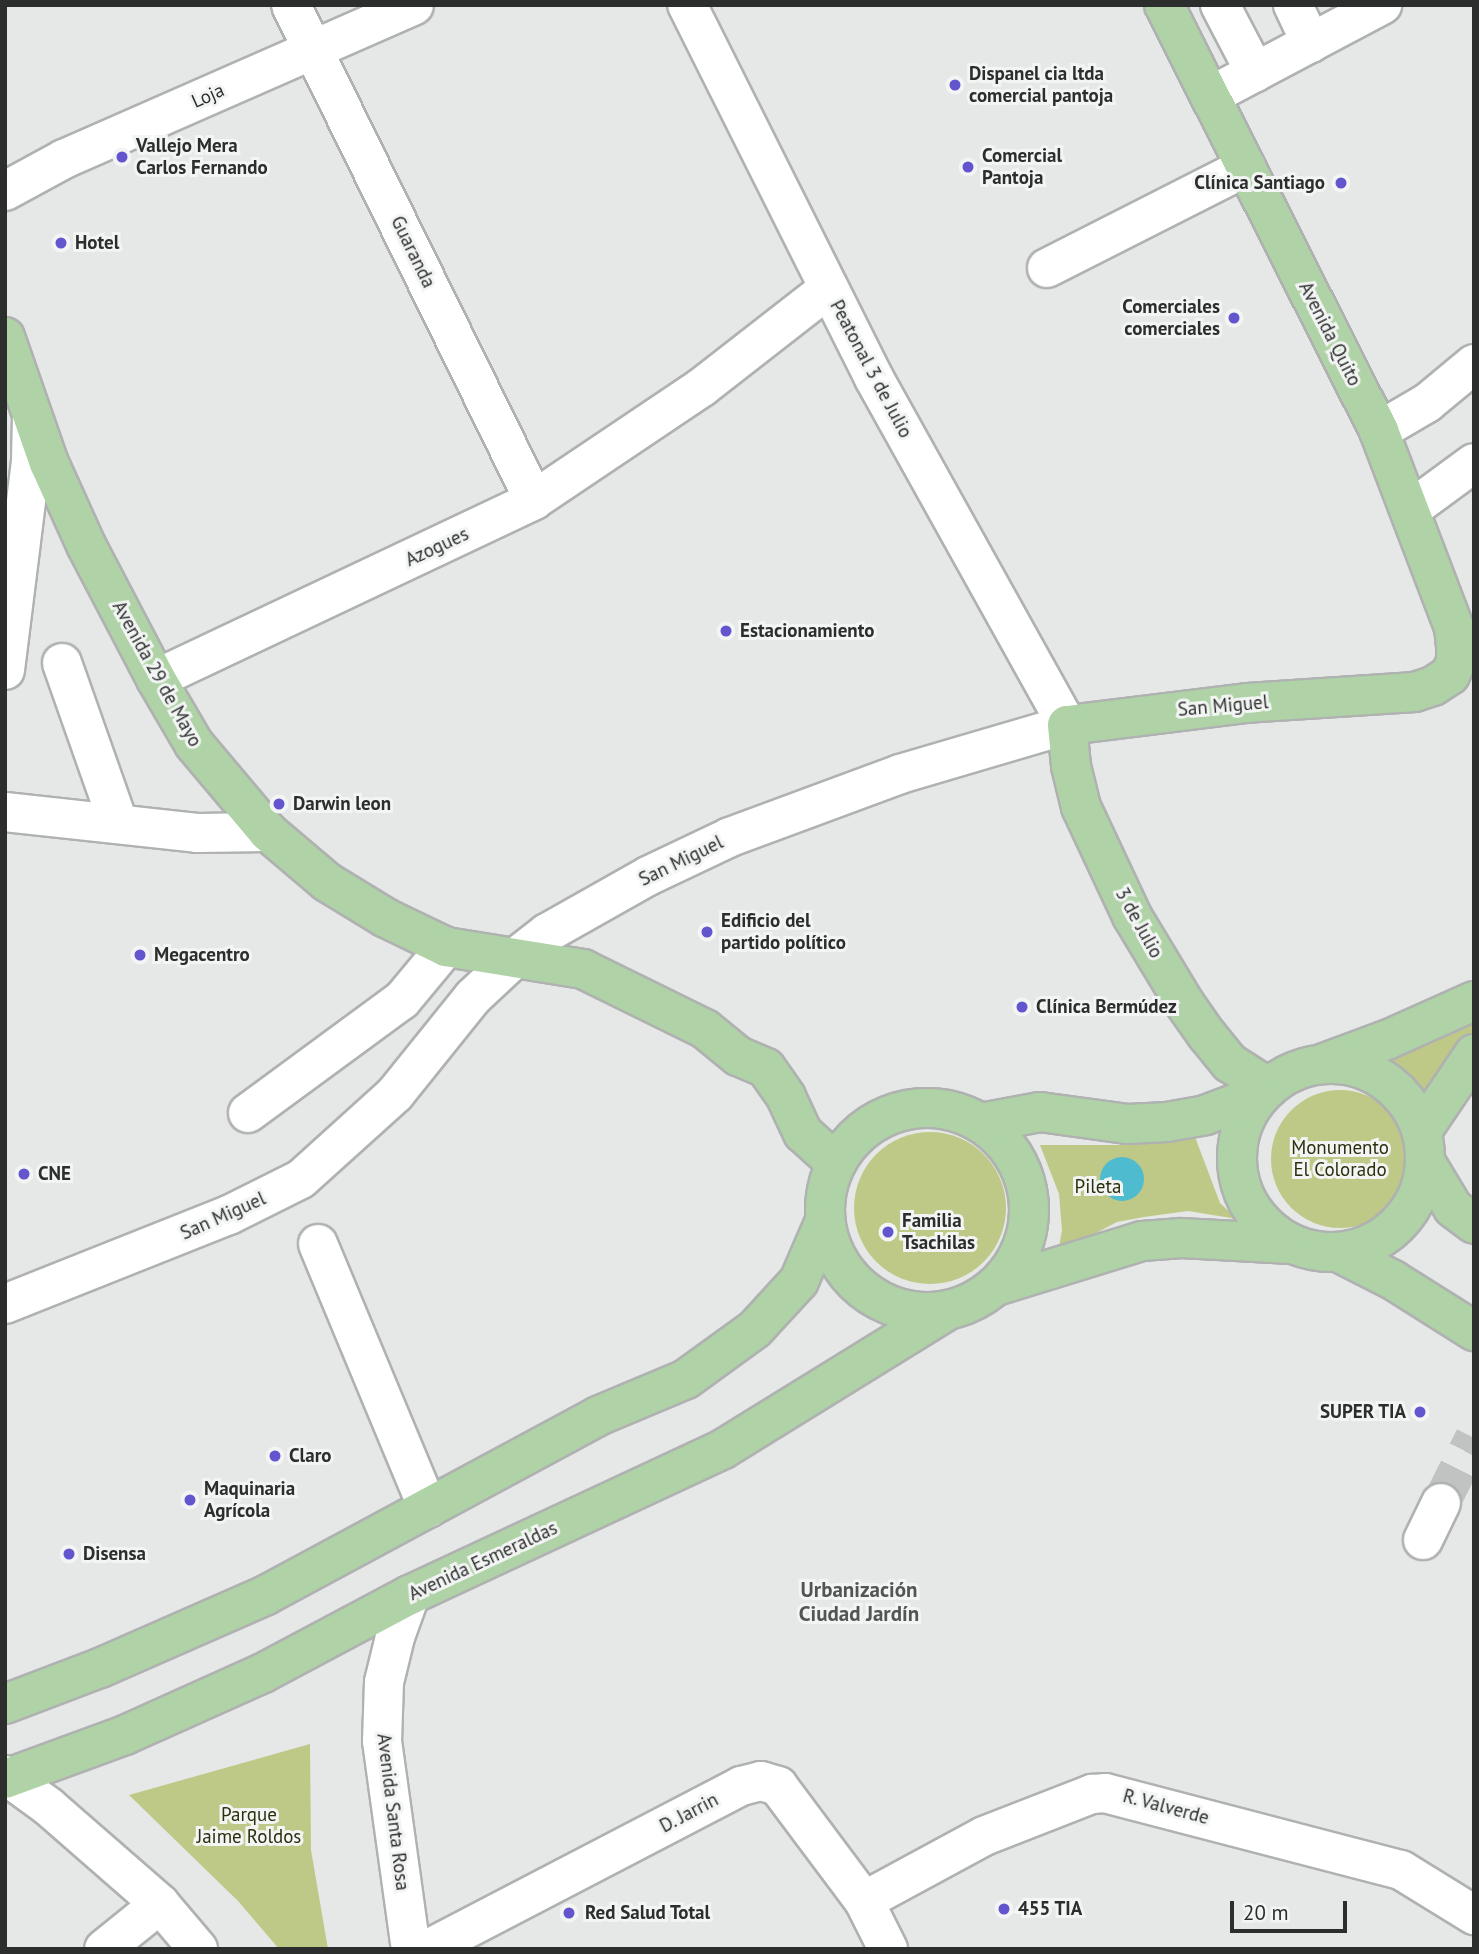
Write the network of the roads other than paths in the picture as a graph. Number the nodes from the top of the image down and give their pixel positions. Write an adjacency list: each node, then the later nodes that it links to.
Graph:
1 (290, 5): 9 (street, Guaranda)
2 (414, 5): 9 (street, Loja)
3 (687, 5): 15 (street, Peatonal 3 de Julio)
4 (1164, 5): 11 (main road, Avenida Quito)
5 (1220, 5): 10 (street)
6 (1293, 5): 8 (street)
7 (1382, 5): 8 (street)
8 (1311, 43): 10 (street)
9 (313, 48): 13 (street, Loja); 21 (street, Guaranda)
10 (1255, 72): 11 (street)
11 (1210, 96): 12 (main road, Avenida Quito)
12 (1246, 167): 14 (street); 19 (main road, Avenida Quito)
13 (5, 191)
14 (1047, 268)
15 (828, 289): 21 (street, Azogues); 27 (street, Peatonal 3 de Julio)
16 (5, 337): 18 (main road, Avenida 29 de Mayo)
17 (1474, 363): 19 (street)
18 (32, 414): 24 (street); 26 (main road, Avenida 29 de Mayo)
19 (1379, 431): 22 (main road, Avenida Quito)
20 (1474, 463): 22 (street)
21 (534, 500): 26 (street, Azogues)
22 (1410, 510): 25 (main road, Avenida Quito)
23 (62, 663): 29 (street)
24 (5, 670)
25 (1462, 674): 27 (main road, San Miguel)
26 (156, 679): 30 (main road, Avenida 29 de Mayo)
27 (1067, 725): 32 (street, San Miguel); 36 (main road, 3 de Julio)
28 (5, 811): 29 (street)
29 (118, 822): 30 (street)
30 (268, 832): 31 (main road, Avenida 29 de Mayo)
31 (446, 947): 32 (main road, Avenida 29 de Mayo); 37 (street)
32 (515, 958): 40 (main road, Avenida 29 de Mayo); 47 (street, San Miguel)
33 (1474, 1001): 35 (main road)
34 (1474, 1054): 39 (main road)
35 (1324, 1064): 36 (main road); 39 (main road)
36 (1265, 1091): 38 (main road); 44 (main road)
37 (248, 1113)
38 (981, 1123): 40 (main road); 46 (main road)
39 (1424, 1147): 42 (main road); 45 (main road)
40 (836, 1163): 41 (main road)
41 (825, 1221): 48 (main road); 51 (main road)
42 (1474, 1224)
43 (318, 1244): 51 (street)
44 (1290, 1244): 45 (main road); 46 (main road)
45 (1340, 1253): 49 (main road)
46 (999, 1285): 48 (main road)
47 (5, 1304)
48 (945, 1312): 53 (main road, Avenida Esmeraldas)
49 (1474, 1331)
50 (1441, 1503): 52 (street)
51 (428, 1508): 54 (main road)
52 (1423, 1539)
53 (410, 1595): 55 (main road, Avenida Esmeraldas); 61 (street, Avenida Santa Rosa)
54 (5, 1704)
55 (6, 1778): 57 (street)
56 (864, 1901): 58 (street, R. Valverde); 62 (street, D. Jarrin); 63 (street, D. Jarrin)
57 (160, 1904): 59 (street); 60 (street)
58 (1474, 1915)
59 (104, 1949)
60 (198, 1949)
61 (411, 1949)
62 (428, 1949)
63 (888, 1949)

